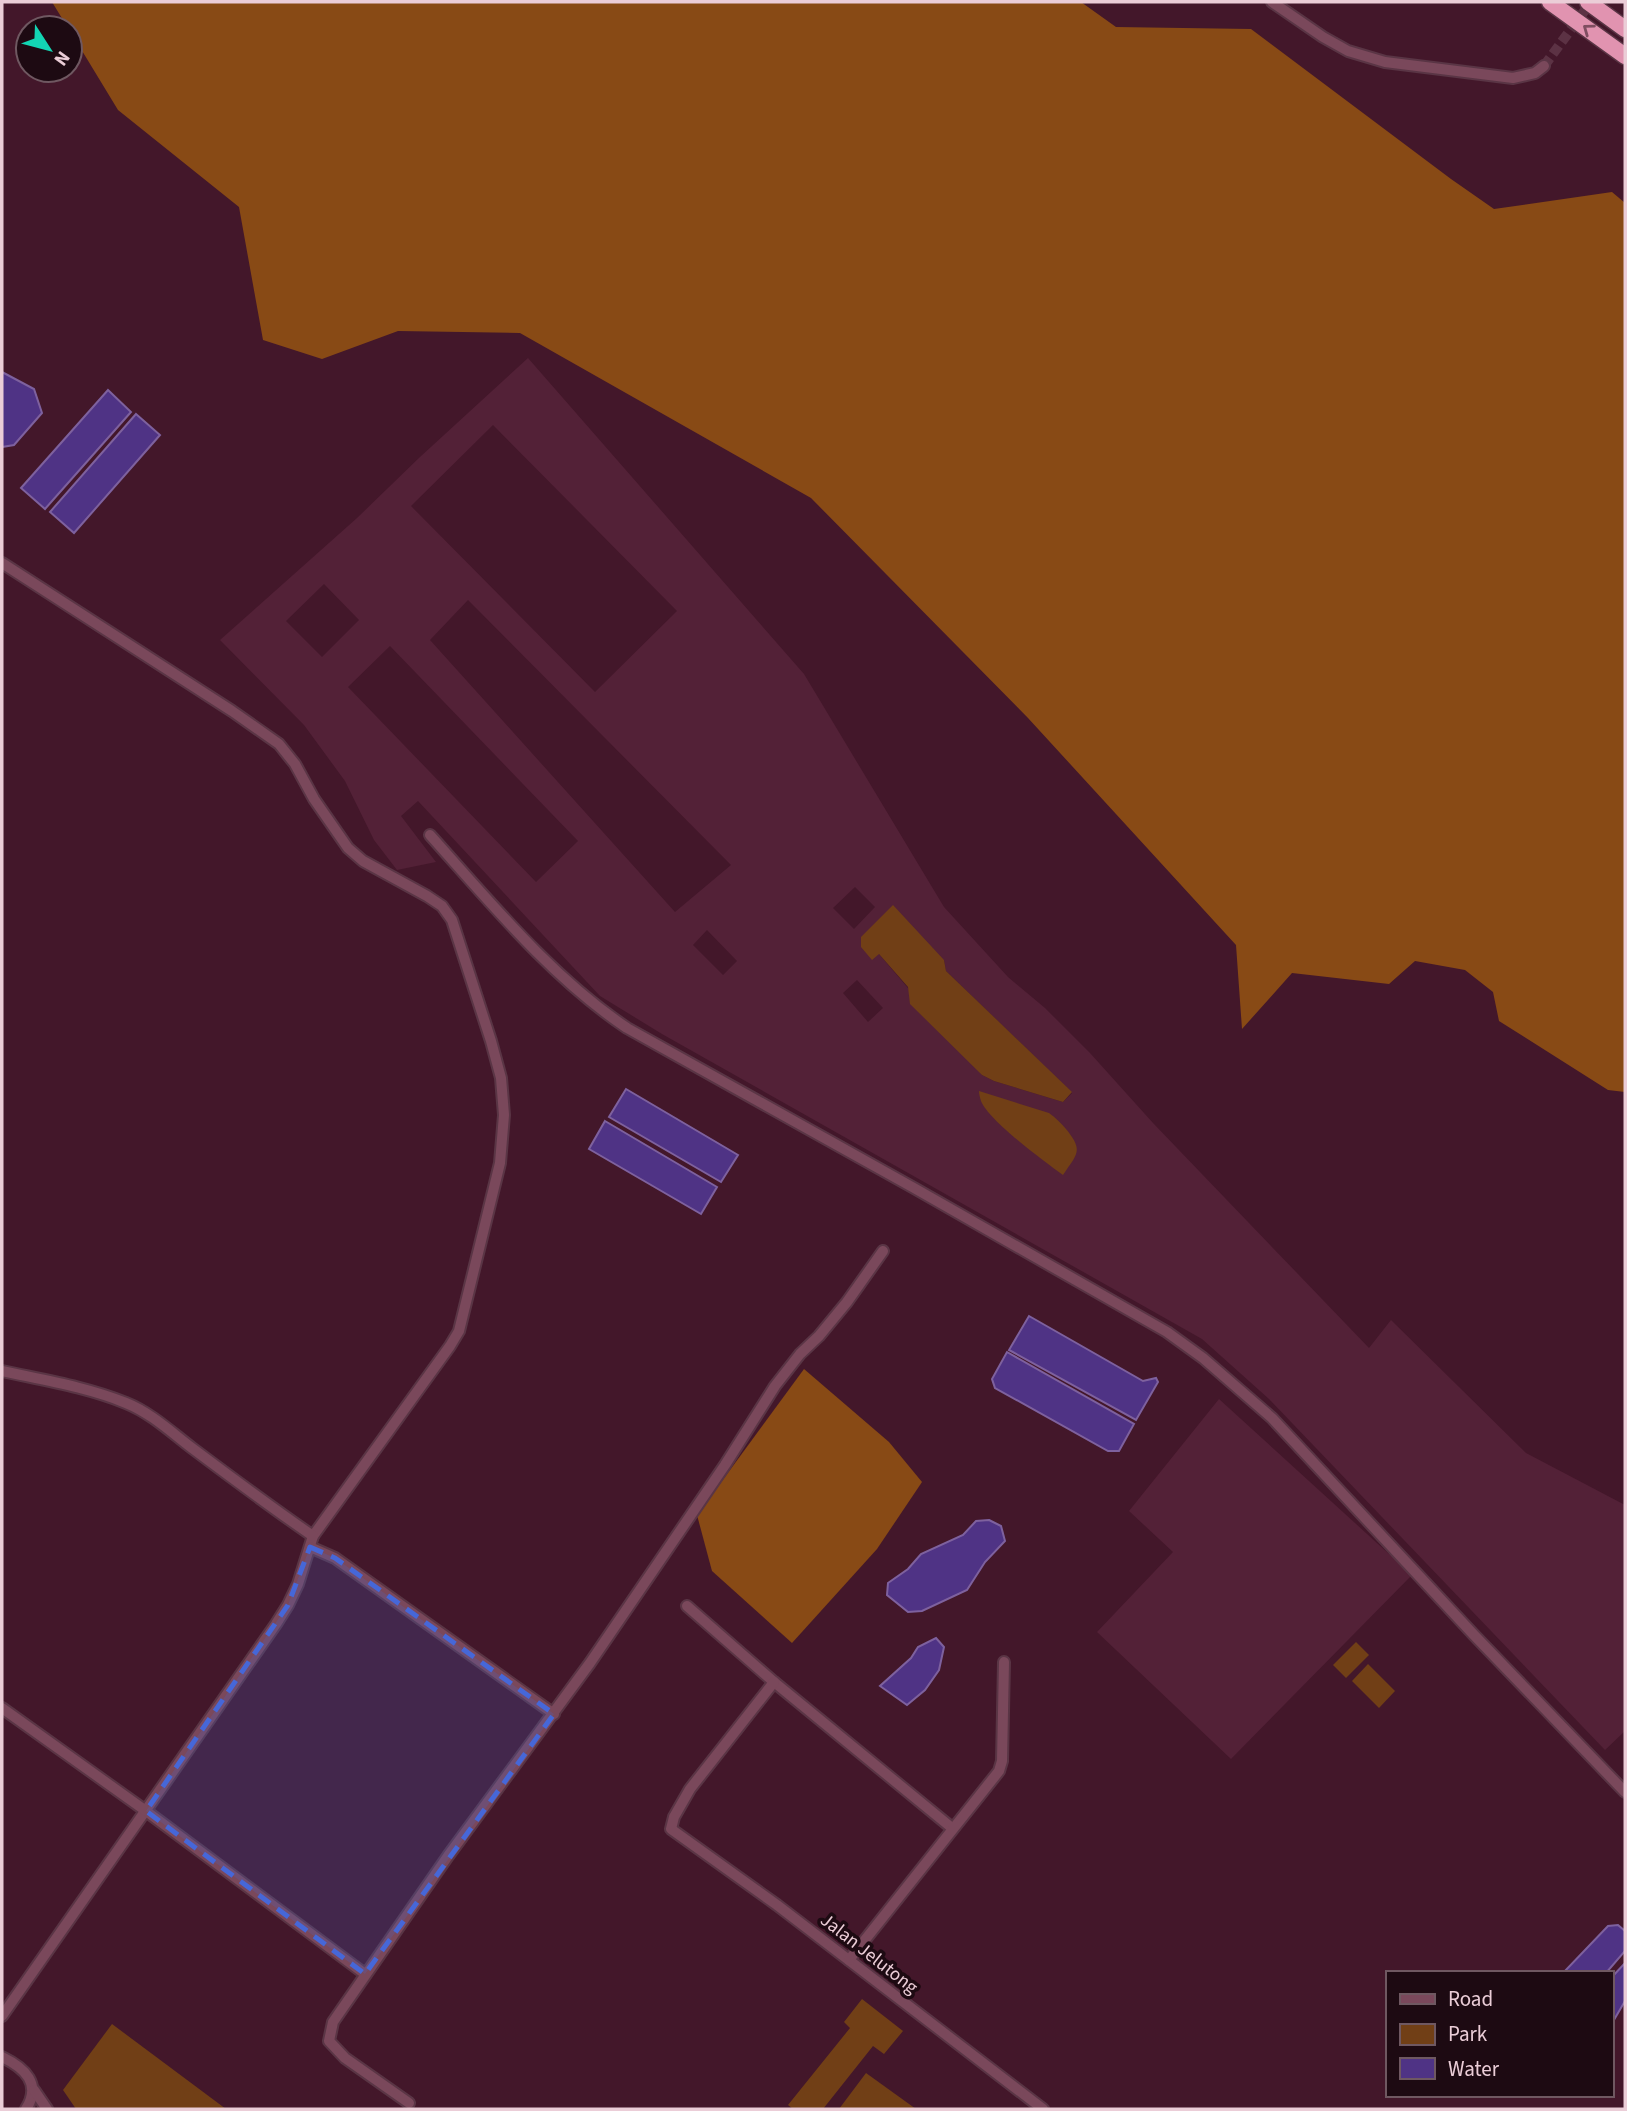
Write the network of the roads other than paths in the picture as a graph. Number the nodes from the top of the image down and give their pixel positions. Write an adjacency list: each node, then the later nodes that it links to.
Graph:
1 (1272, 2): 6 (street)
2 (1550, 2): 5 (highway, one-way to 2)
3 (1588, 2): 4 (highway)
4 (1625, 29)
5 (1625, 56)
6 (1544, 66)
7 (2, 564): 11 (street)
8 (430, 835): 18 (street)
9 (883, 1251): 17 (street)
10 (2, 1371): 11 (street)
11 (313, 1536): 12 (street)
12 (310, 1548): 17 (street); 19 (street)
13 (687, 1606): 15 (street)
14 (1004, 1662): 20 (street)
15 (774, 1682): 20 (street); 21 (street, Jalan Jelutong)
16 (2, 1708): 19 (street)
17 (554, 1714): 22 (street)
18 (1625, 1792)
19 (146, 1811): 22 (street); 23 (street)
20 (952, 1828): 21 (street)
21 (849, 1960): 29 (street, Jalan Jelutong)
22 (365, 1974): 26 (street)
23 (4, 2015)
24 (4, 2056): 25 (street)
25 (33, 2090): 27 (street); 28 (street)
26 (409, 2103)
27 (26, 2109)
28 (47, 2109)
29 (1043, 2109)

